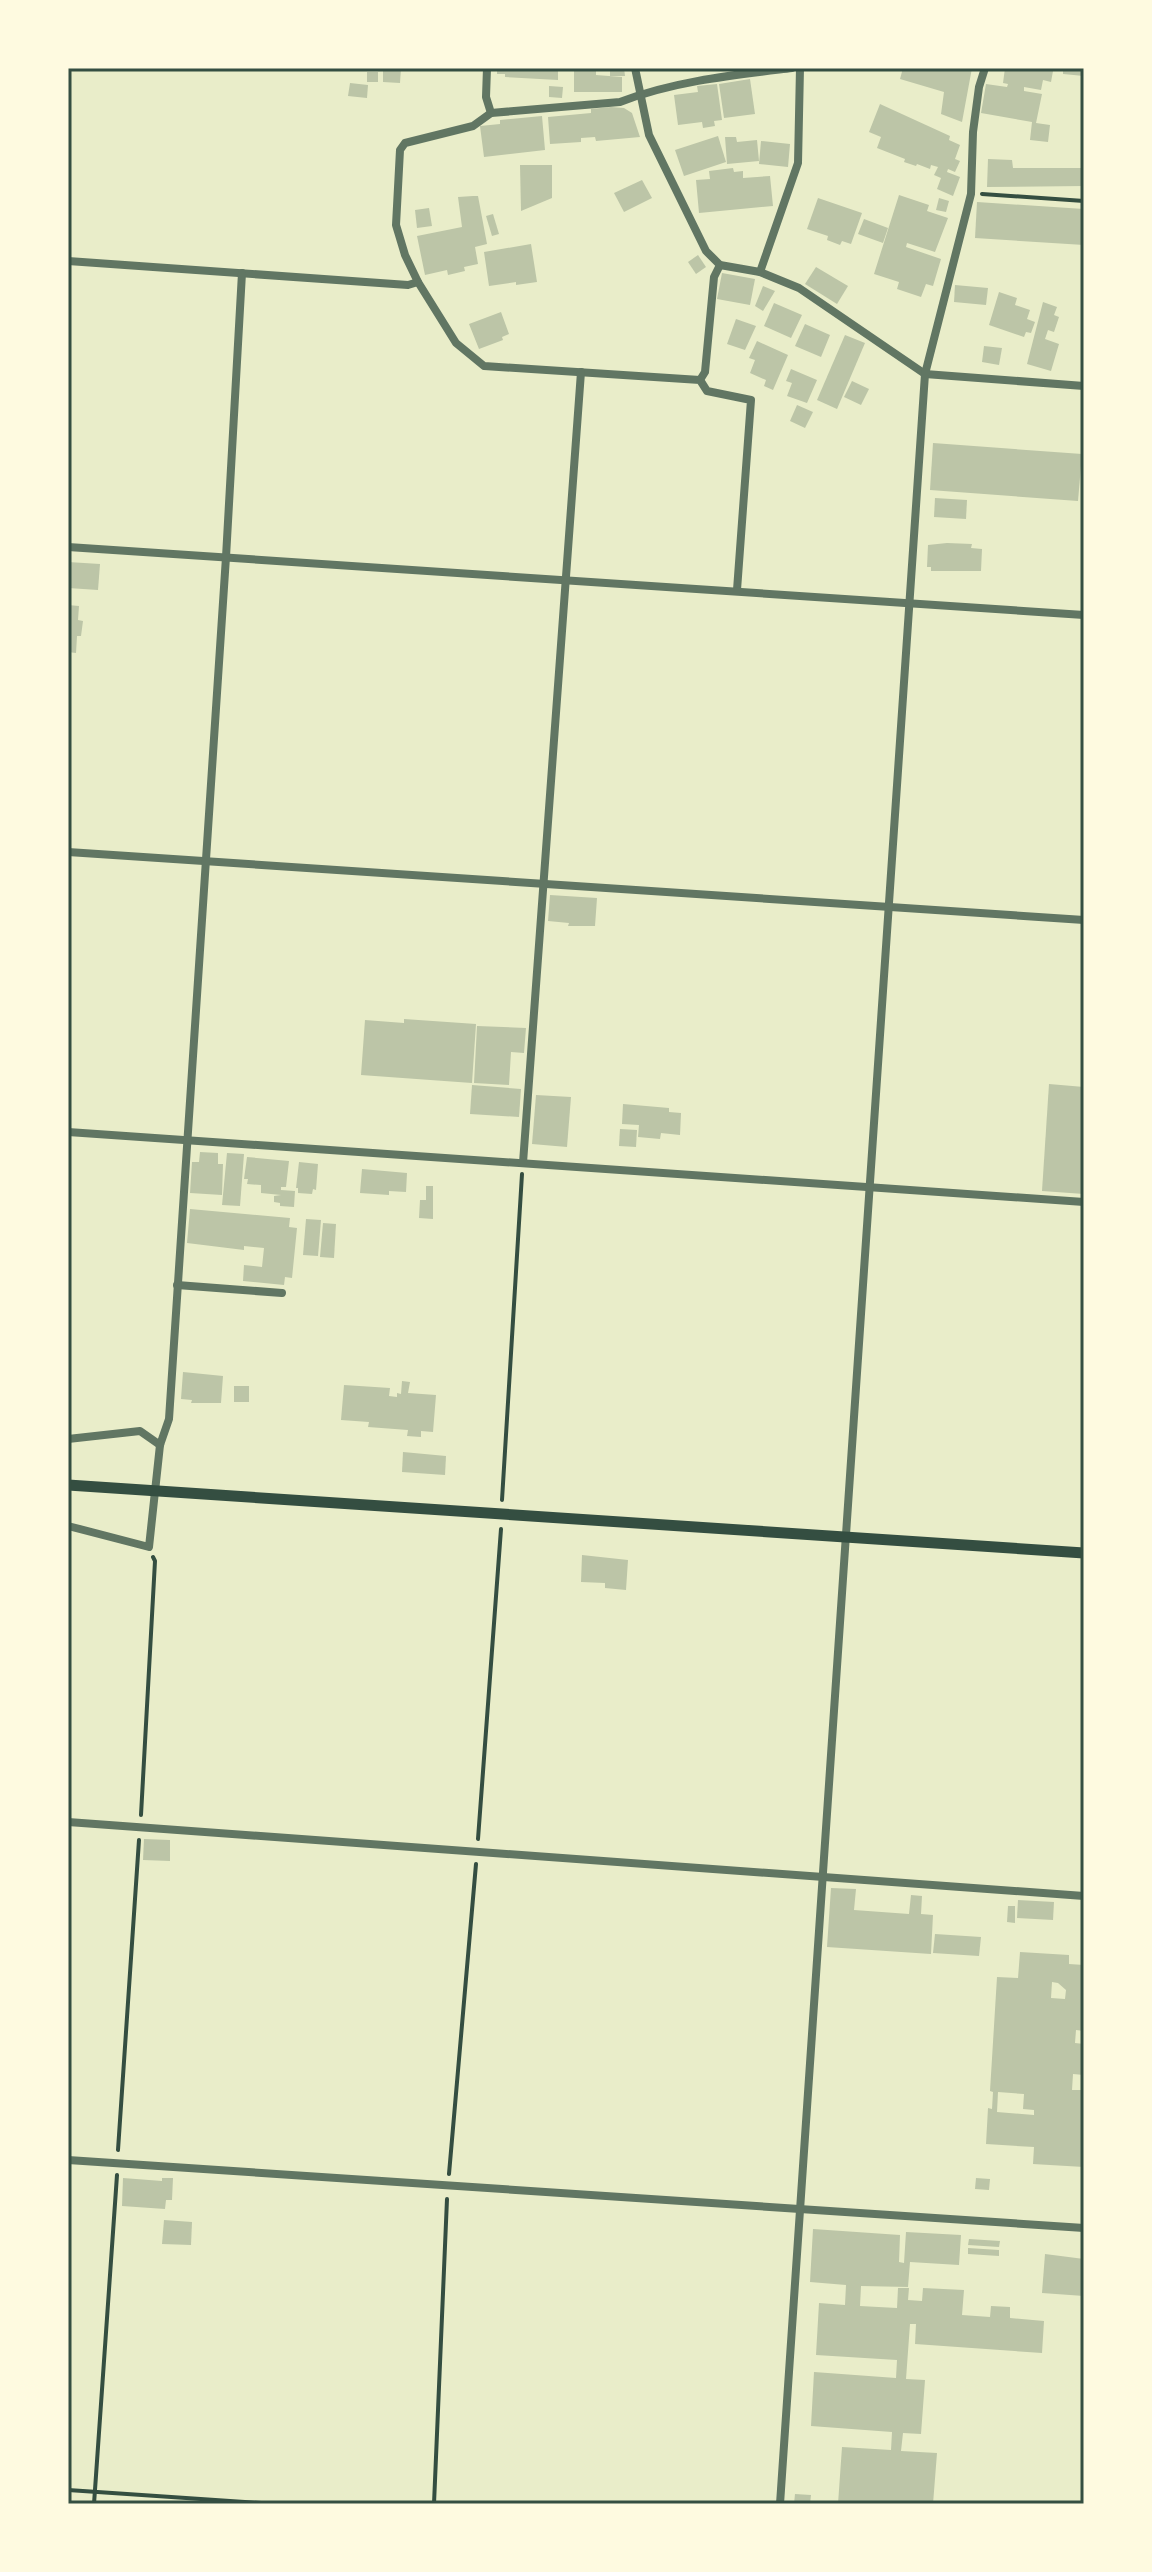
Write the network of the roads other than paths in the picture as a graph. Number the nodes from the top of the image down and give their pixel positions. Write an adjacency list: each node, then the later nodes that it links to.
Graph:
1 (487, 68): 7 (street)
2 (635, 68): 6 (street)
3 (792, 68): 6 (street)
4 (800, 68): 10 (street)
5 (985, 68): 14 (street)
6 (640, 95): 7 (street); 9 (street)
7 (491, 113): 12 (street)
8 (68, 261): 11 (street)
9 (720, 265): 10 (street); 15 (street)
10 (760, 272): 14 (street)
11 (242, 273): 12 (street); 18 (street)
12 (418, 282): 13 (street)
13 (581, 372): 15 (street); 19 (street)
14 (925, 374): 16 (street); 21 (street)
15 (700, 380): 20 (street)
16 (1084, 386)
17 (68, 547): 18 (street)
18 (226, 557): 19 (street); 24 (street)
19 (566, 579): 20 (street); 25 (street)
20 (737, 590): 21 (street)
21 (911, 602): 22 (street); 26 (street)
22 (1084, 615)
23 (68, 852): 24 (street)
24 (205, 861): 25 (street); 29 (street)
25 (544, 883): 26 (street); 30 (street)
26 (889, 906): 27 (street); 31 (street)
27 (1084, 920)
28 (68, 1132): 29 (street)
29 (186, 1140): 30 (street); 33 (street)
30 (523, 1163): 31 (street)
31 (869, 1187): 32 (street); 40 (street)
32 (1084, 1202)
33 (177, 1285): 34 (street); 36 (street)
34 (282, 1293)
35 (68, 1439): 36 (street)
36 (160, 1445): 38 (street)
37 (68, 1485): 38 (main road)
38 (156, 1490): 39 (street); 40 (main road)
39 (68, 1526)
40 (847, 1538): 41 (main road); 43 (street)
41 (1084, 1553)
42 (68, 1822): 43 (street)
43 (824, 1878): 44 (street); 46 (street)
44 (1084, 1896)
45 (68, 2160): 46 (street)
46 (799, 2210): 47 (street); 48 (street)
47 (1084, 2228)
48 (780, 2504)

